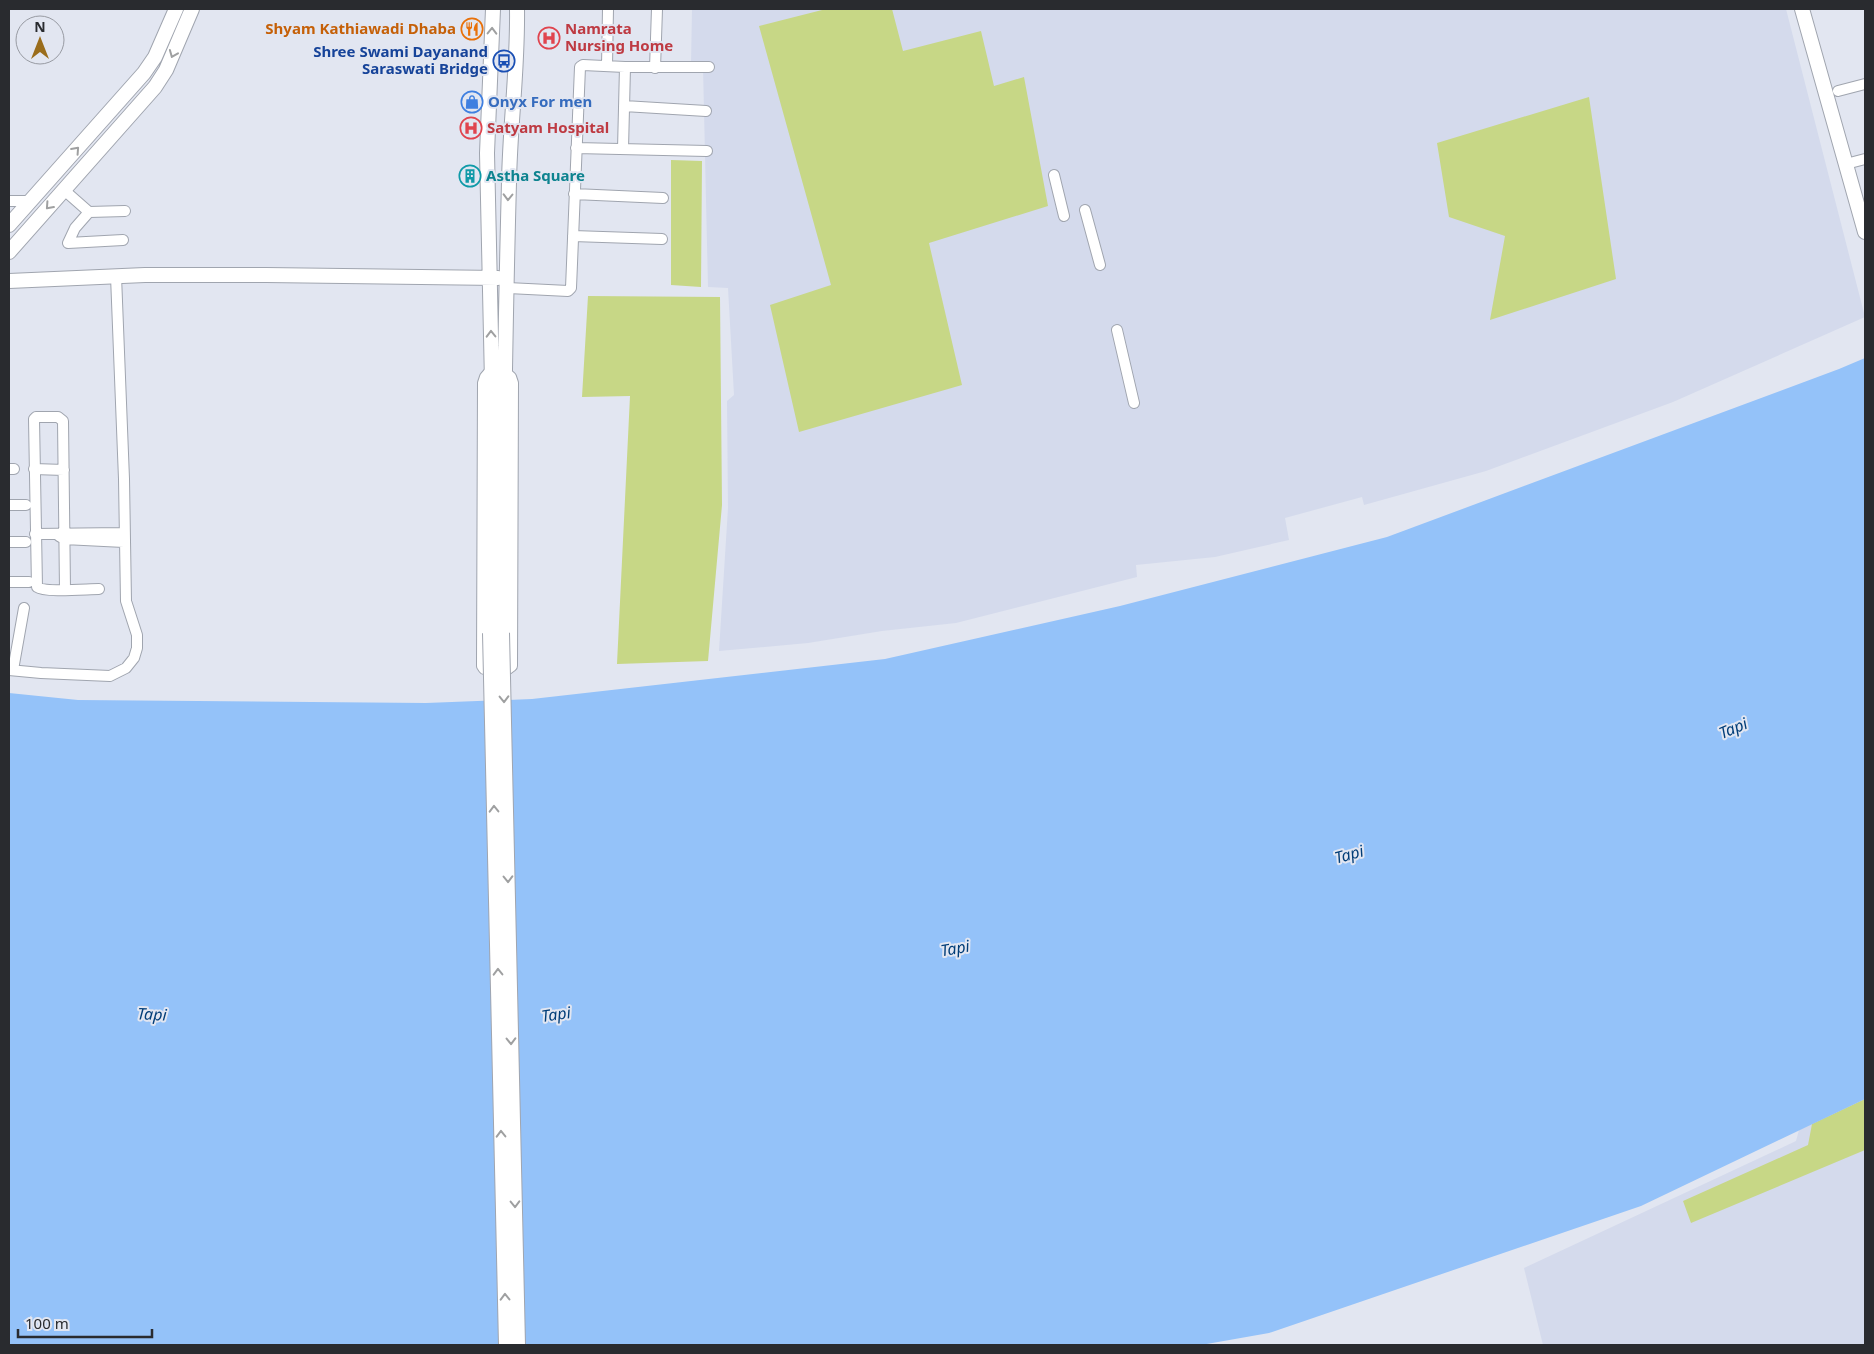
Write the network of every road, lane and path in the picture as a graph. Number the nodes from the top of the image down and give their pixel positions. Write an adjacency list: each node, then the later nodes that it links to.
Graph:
1 (176, 9): 26 (main road, one-way to 1)
2 (192, 9): 22 (main road, one-way to 22)
3 (493, 9): 39 (main road, one-way to 3)
4 (517, 9): 41 (main road, one-way to 41)
5 (608, 9): 8 (street)
6 (657, 9): 11 (street)
7 (1805, 9): 20 (main road)
8 (607, 66): 9 (street); 16 (street)
9 (625, 67): 11 (street); 14 (street)
10 (708, 67): 11 (street)
11 (655, 68)
12 (1865, 84): 13 (street)
13 (1838, 91)
14 (624, 106): 15 (street); 17 (street)
15 (706, 111)
16 (576, 148): 17 (street); 23 (street)
17 (623, 149): 18 (street)
18 (707, 151)
19 (1865, 159): 20 (street)
20 (1846, 164): 32 (main road)
21 (1054, 175): 30 (street)
22 (64, 190): 29 (street); 36 (main road, one-way to 36)
23 (574, 194): 24 (street); 33 (street)
24 (663, 198)
25 (9, 200): 26 (street)
26 (30, 201): 31 (main road)
27 (1085, 210): 37 (street)
28 (125, 211): 29 (street)
29 (89, 212): 35 (street)
30 (1064, 216)
31 (9, 225)
32 (1865, 232)
33 (574, 236): 34 (street); 41 (street)
34 (662, 239)
35 (123, 240)
36 (9, 252)
37 (1100, 265)
38 (116, 276): 39 (main road); 40 (main road); 51 (street)
39 (490, 278): 41 (main road); 43 (main road, one-way to 39)
40 (9, 281)
41 (506, 283): 43 (main road)
42 (1117, 330): 44 (street)
43 (498, 370): 43 (street); 59 (main road)
44 (1134, 403)
45 (34, 470): 46 (street); 46 (street); 49 (street)
46 (64, 470): 50 (street)
47 (9, 505): 48 (street)
48 (26, 505)
49 (35, 534): 50 (street); 57 (street)
50 (62, 536): 51 (street); 57 (street)
51 (124, 537): 60 (street)
52 (9, 542): 53 (street)
53 (26, 542)
54 (9, 582): 55 (street)
55 (29, 582)
56 (99, 589): 57 (street)
57 (65, 590)
58 (24, 608): 60 (street)
59 (496, 633): 61 (main road, one-way to 59, bridge); 62 (main road, one-way to 62, bridge)
60 (11, 670)
61 (506, 1345)
62 (518, 1345)

